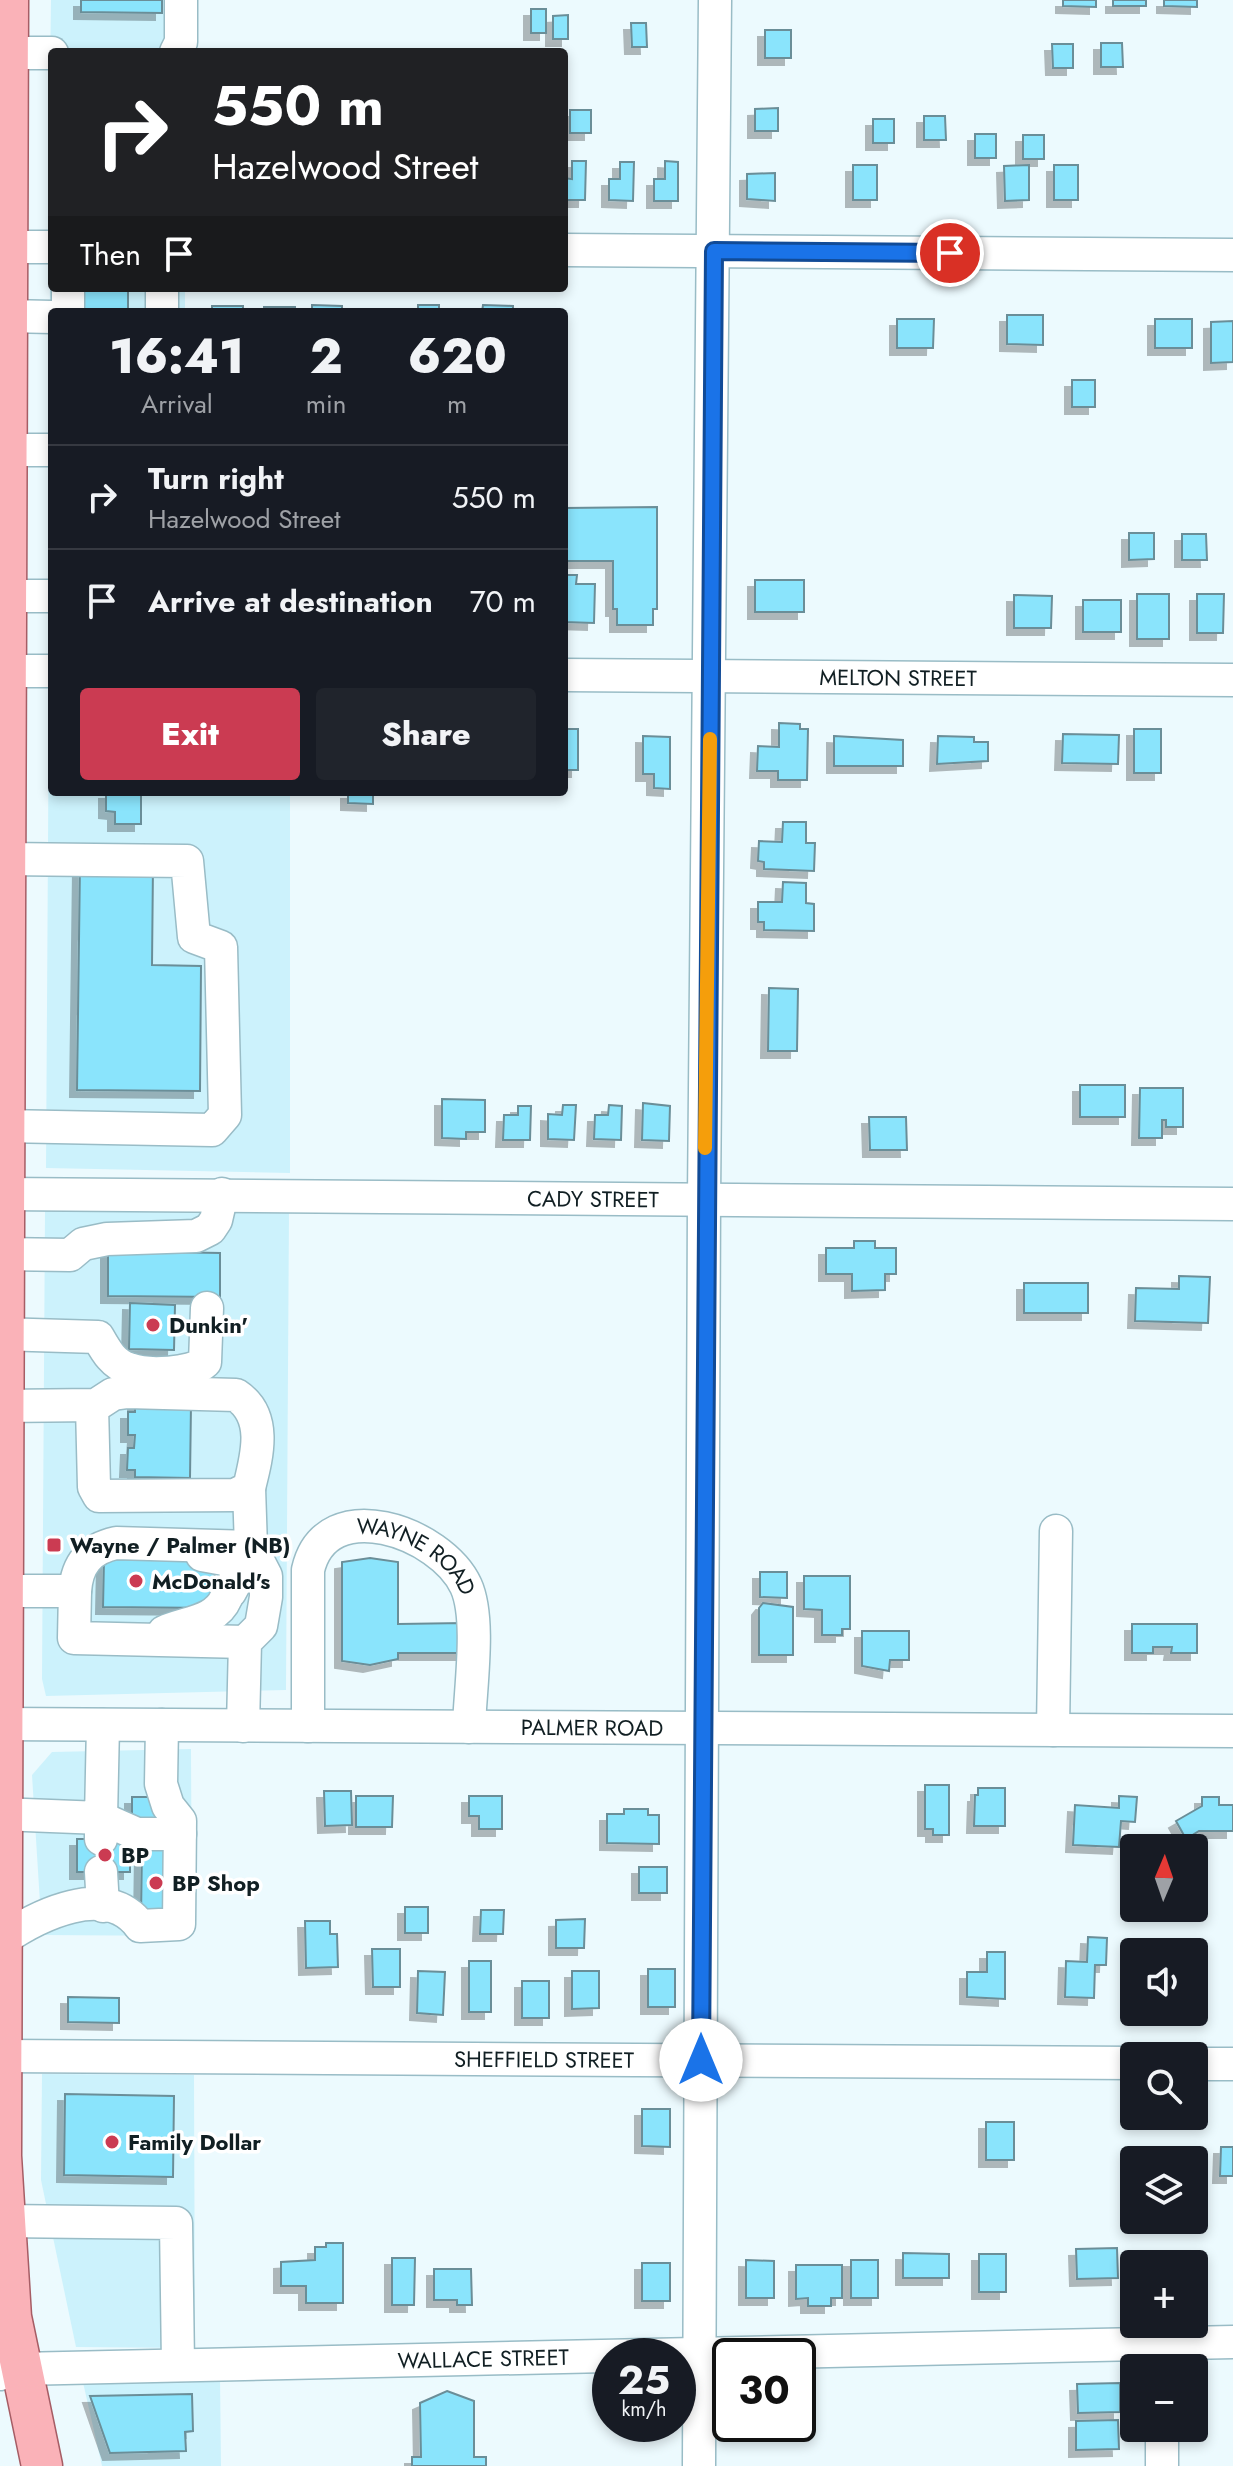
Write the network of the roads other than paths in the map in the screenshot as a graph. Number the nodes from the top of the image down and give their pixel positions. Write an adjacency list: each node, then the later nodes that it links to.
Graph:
1 (8, 0): 5 (main road)
2 (181, 0): 4 (street)
3 (715, 0): 10 (street)
4 (178, 48)
5 (8, 53): 6 (street); 7 (main road)
6 (48, 53)
7 (4, 247): 8 (street); 12 (main road)
8 (48, 247)
9 (568, 250): 10 (street)
10 (714, 251): 11 (street); 21 (street)
11 (1233, 255)
12 (7, 316): 13 (street); 14 (main road)
13 (48, 317)
14 (6, 450): 15 (street); 16 (main road)
15 (48, 450)
16 (5, 596): 17 (street); 18 (main road)
17 (48, 596)
18 (5, 671): 19 (street); 23 (main road)
19 (48, 671)
20 (568, 675): 21 (street, MELTON STREET)
21 (711, 676): 22 (street, MELTON STREET); 27 (street)
22 (1233, 680)
23 (3, 847): 24 (main road); 25 (street)
24 (2, 1017): 25 (main road)
25 (2, 1177): 26 (street, CADY STREET); 26 (street); 30 (main road)
26 (222, 1194): 27 (street, CADY STREET)
27 (704, 1199): 28 (street, CADY STREET); 47 (street)
28 (1233, 1204)
29 (207, 1308): 30 (street)
30 (1, 1334): 31 (main road)
31 (2, 1406): 32 (street); 33 (main road)
32 (92, 1406): 34 (street); 34 (street)
33 (1, 1468): 37 (main road)
34 (249, 1488): 36 (street)
35 (1056, 1531): 48 (street)
36 (241, 1583): 38 (street); 39 (street); 40 (street)
37 (1, 1591): 38 (street); 41 (main road)
38 (75, 1591): 39 (street)
39 (151, 1640): 40 (street)
40 (245, 1642): 44 (street)
41 (0, 1724): 42 (street, PALMER ROAD); 50 (main road)
42 (103, 1725): 43 (street, PALMER ROAD); 51 (street)
43 (162, 1725): 44 (street, PALMER ROAD); 52 (street)
44 (243, 1726): 45 (street, PALMER ROAD)
45 (308, 1726): 46 (street, PALMER ROAD); 46 (street, WAYNE ROAD)
46 (469, 1727): 47 (street, PALMER ROAD)
47 (702, 1728): 48 (street, PALMER ROAD); 58 (street)
48 (1053, 1730): 49 (street, PALMER ROAD)
49 (1233, 1731)
50 (0, 1814): 51 (street); 55 (main road)
51 (101, 1828): 52 (street)
52 (180, 1834): 54 (street)
53 (101, 1872): 54 (street)
54 (103, 1906): 55 (street)
55 (1, 1924): 56 (main road)
56 (1, 1983): 57 (main road)
57 (2, 2056): 58 (street, SHEFFIELD STREET); 62 (main road)
58 (701, 2060): 59 (street, SHEFFIELD STREET); 65 (street)
59 (1120, 2063)
60 (1208, 2064): 61 (street)
61 (1233, 2064)
62 (1, 2101): 63 (main road)
63 (2, 2233): 68 (street); 69 (main road)
64 (1233, 2342): 66 (street, WALLACE STREET)
65 (700, 2351): 67 (street, WALLACE STREET); 68 (street, WALLACE STREET); 72 (street)
66 (1171, 2354)
67 (1120, 2356)
68 (178, 2365): 69 (street, WALLACE STREET)
69 (10, 2371): 71 (main road)
70 (1162, 2442): 73 (street)
71 (42, 2466)
72 (699, 2466)
73 (1162, 2466)

